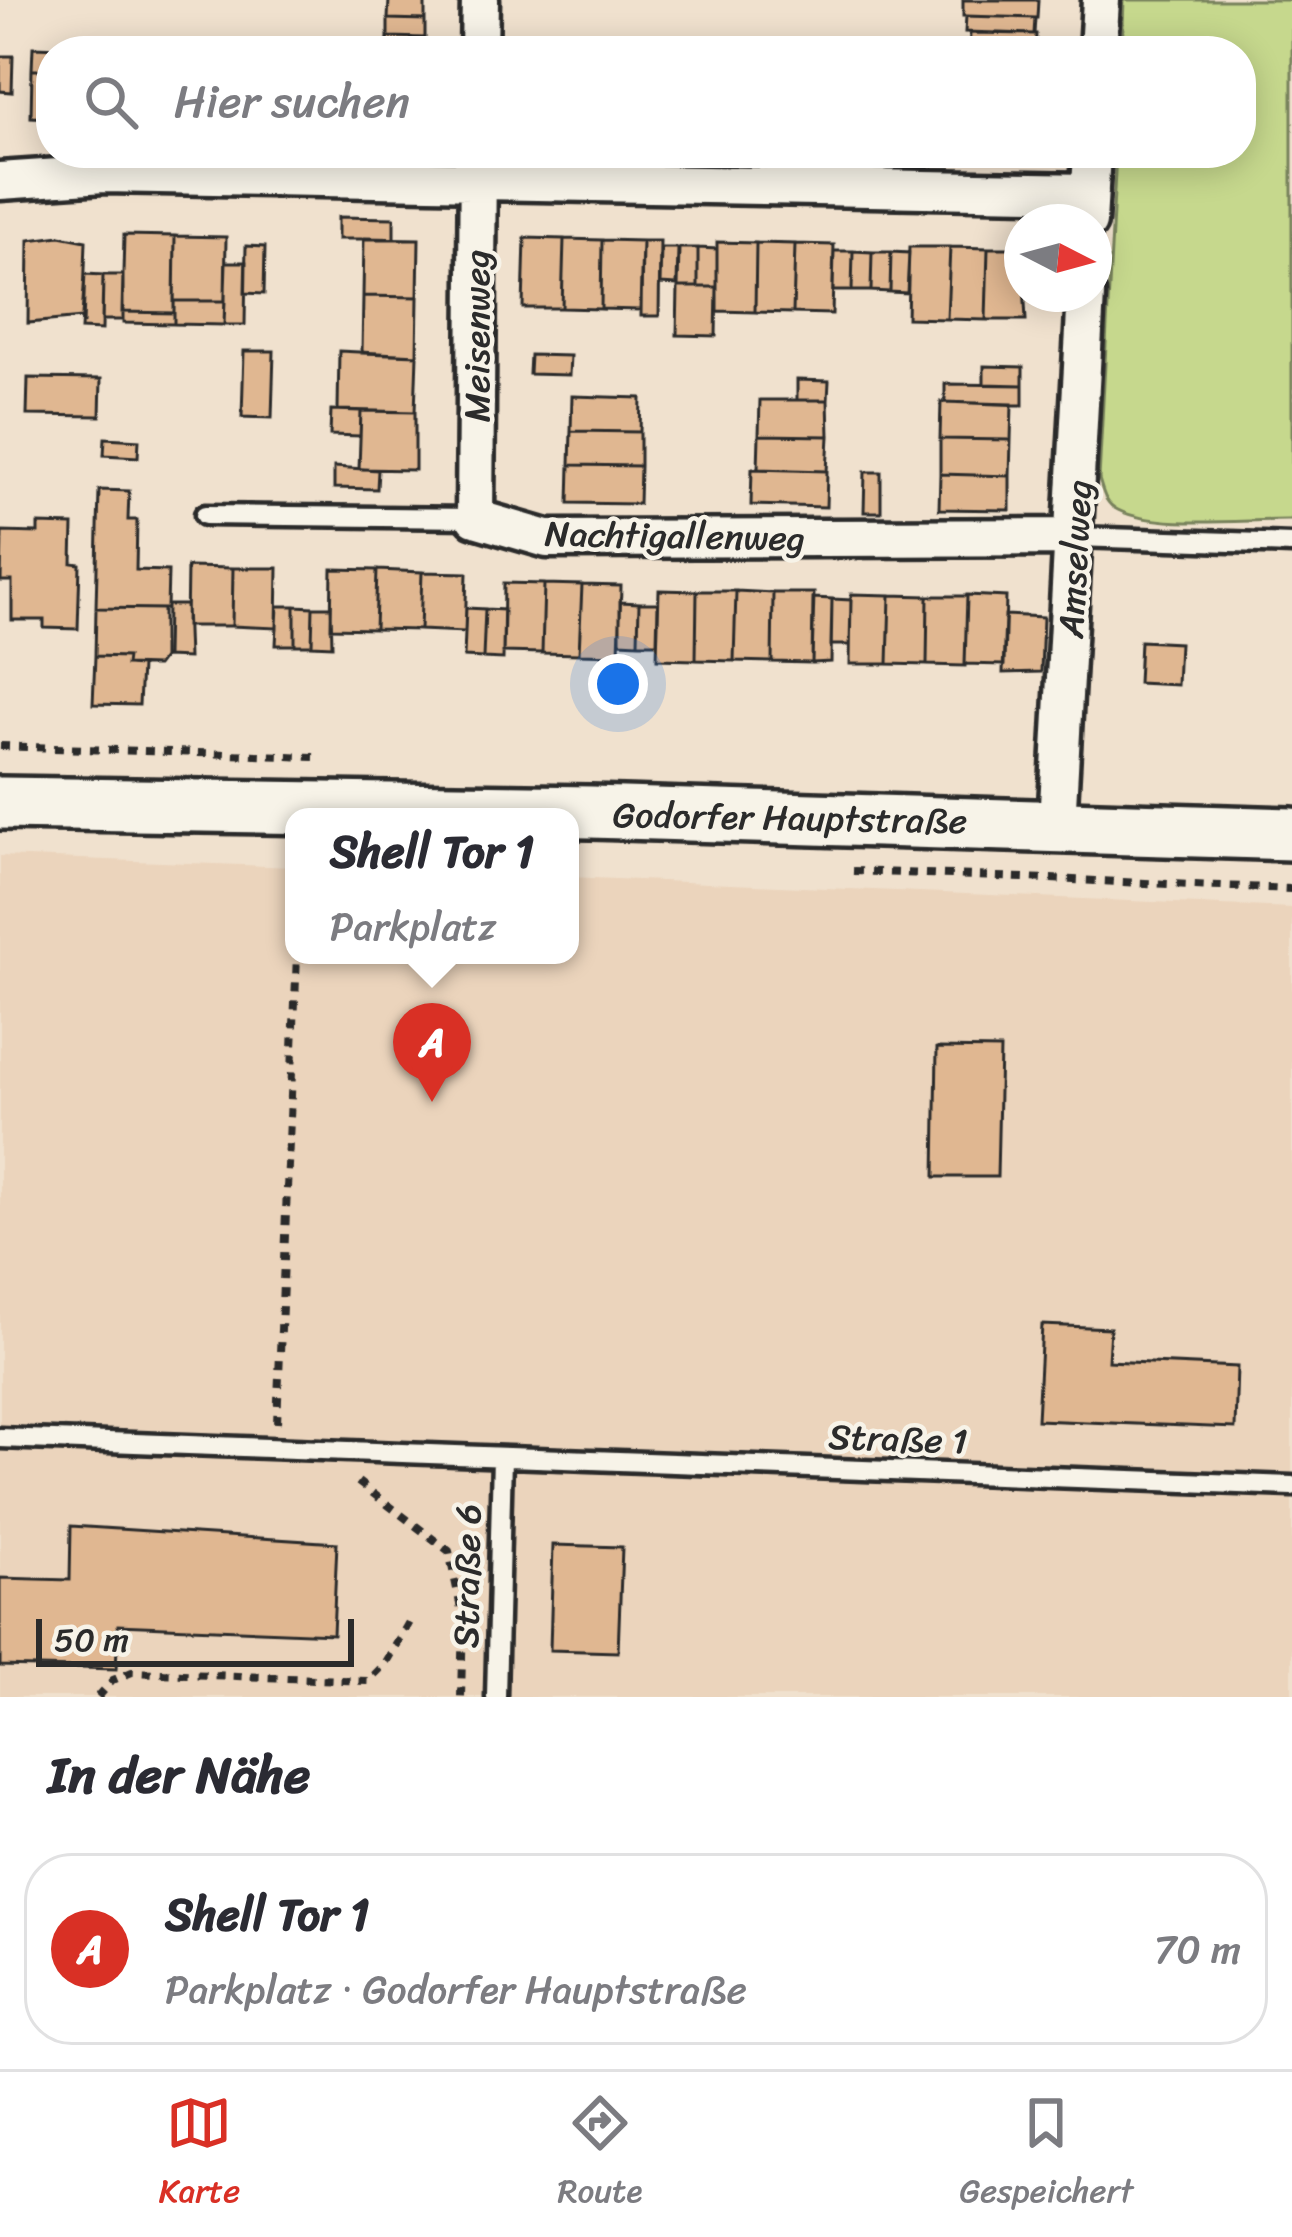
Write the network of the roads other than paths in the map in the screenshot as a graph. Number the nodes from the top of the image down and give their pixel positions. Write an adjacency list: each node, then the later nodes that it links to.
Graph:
1 (480, 0): 3 (street)
2 (1101, 0): 4 (street)
3 (479, 36)
4 (1099, 36)
5 (477, 168): 7 (street); 8 (street); 12 (street, Meisenweg)
6 (1091, 168): 9 (street)
7 (0, 181)
8 (1042, 204)
9 (1089, 204)
10 (1085, 312): 13 (street, Amselweg)
11 (205, 515): 12 (lane, Nachtigallenweg)
12 (476, 518): 13 (street, Nachtigallenweg)
13 (1076, 537): 14 (lane); 18 (street, Amselweg)
14 (1292, 544)
15 (0, 803): 16 (main road, Godorfer Hauptstraße)
16 (285, 809)
17 (579, 814): 18 (main road, Godorfer Hauptstraße)
18 (1058, 824): 19 (main road, Godorfer Hauptstraße)
19 (1292, 834)
20 (0, 1438): 21 (lane, Straße 1)
21 (502, 1457): 22 (lane, Straße 1); 23 (lane, Straße 6)
22 (1292, 1486)
23 (496, 1697)

